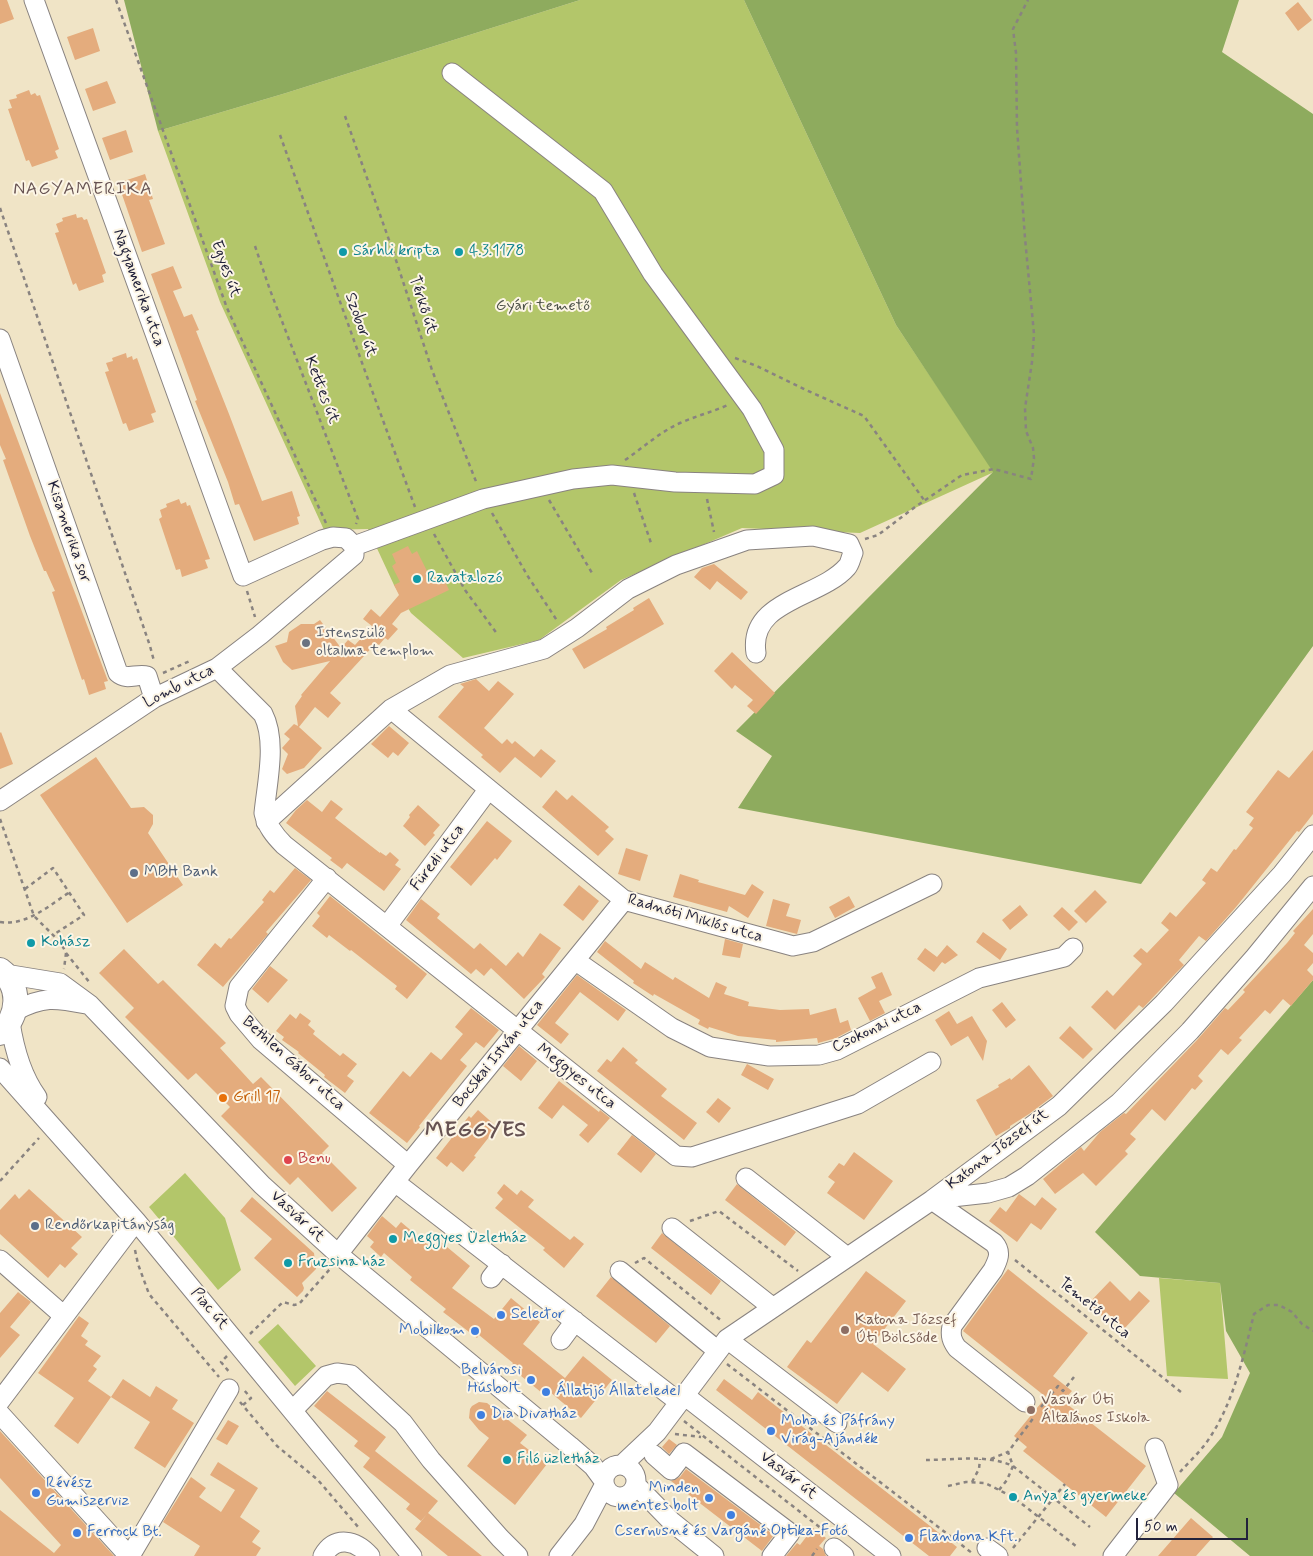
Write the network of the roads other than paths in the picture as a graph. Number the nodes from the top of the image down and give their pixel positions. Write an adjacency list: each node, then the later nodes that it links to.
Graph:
1 (34, 0): 4 (street, Nagyamerika utca)
2 (452, 73): 4 (street)
3 (0, 339): 7 (street, Kisamerika sor)
4 (346, 547): 6 (street, Lomb utca)
5 (756, 653): 8 (street)
6 (217, 668): 7 (street, Lomb utca); 11 (street)
7 (149, 685): 10 (street, Lomb utca)
8 (391, 709): 9 (street, Radnóti Miklós utca); 11 (street)
9 (488, 790): 16 (street, Radnóti Miklós utca); 17 (street, Füredi utca)
10 (0, 800)
11 (266, 822): 13 (street, Meggyes utca)
12 (1313, 835): 30 (street, Katona József út)
13 (327, 878): 17 (street, Meggyes utca); 26 (street, Bethlen Gábor utca)
14 (932, 884): 16 (street, Radnóti Miklós utca)
15 (1313, 886): 30 (street)
16 (624, 900): 19 (street, Bocskai István utca)
17 (387, 926): 23 (street, Meggyes utca)
18 (1073, 948): 19 (street, Csokonai utca)
19 (576, 960): 23 (street, Bocskai István utca)
20 (3, 972): 21 (street, Vasvár út); 22 (main road)
21 (90, 1005): 22 (street); 35 (street, Vasvár út)
22 (8, 1022): 27 (street)
23 (518, 1031): 24 (street, Meggyes utca); 26 (street, Bocskai István utca)
24 (931, 1062)
25 (0, 1068): 27 (street, Piac út)
26 (408, 1165): 29 (street, Bocskai István utca)
27 (92, 1173): 31 (street, Piac út)
28 (746, 1178): 33 (street)
29 (395, 1182): 35 (street, Bocskai István utca); 39 (street, Vasvár út)
30 (932, 1200): 33 (street, Katona József út); 44 (street)
31 (132, 1226): 38 (street); 46 (street, Piac út)
32 (672, 1228): 37 (street)
33 (847, 1257): 37 (street, Katona József út)
34 (0, 1260): 38 (street)
35 (335, 1260): 50 (street, Vasvár út)
36 (620, 1271): 41 (street)
37 (772, 1307): 41 (street, Katona József út)
38 (64, 1316): 43 (street)
39 (575, 1322): 40 (street); 45 (street, Vasvár út)
40 (561, 1340)
41 (725, 1344): 45 (street, Katona József út); 48 (street)
42 (229, 1389): 57 (street)
43 (0, 1401)
44 (1025, 1402)
45 (682, 1406): 49 (street, Katona József út); 65 (street, Vasvár út)
46 (293, 1410): 60 (street, Piac út); 61 (street)
47 (0, 1414): 57 (street)
48 (837, 1424)
49 (657, 1432): 53 (street); 55 (street)
50 (570, 1446): 53 (street, Vasvár út); 54 (street, Vasvár út)
51 (1156, 1448): 66 (street)
52 (654, 1455): 64 (street)
53 (619, 1465): 54 (street); 55 (street)
54 (604, 1484): 55 (street); 56 (street)
55 (630, 1489): 56 (street); 63 (street)
56 (588, 1522): 62 (street)
57 (130, 1556)
58 (323, 1556): 59 (street)
59 (370, 1556)
60 (412, 1556)
61 (518, 1556)
62 (560, 1556)
63 (714, 1556)
64 (772, 1556)
65 (891, 1556)
66 (1113, 1556)

